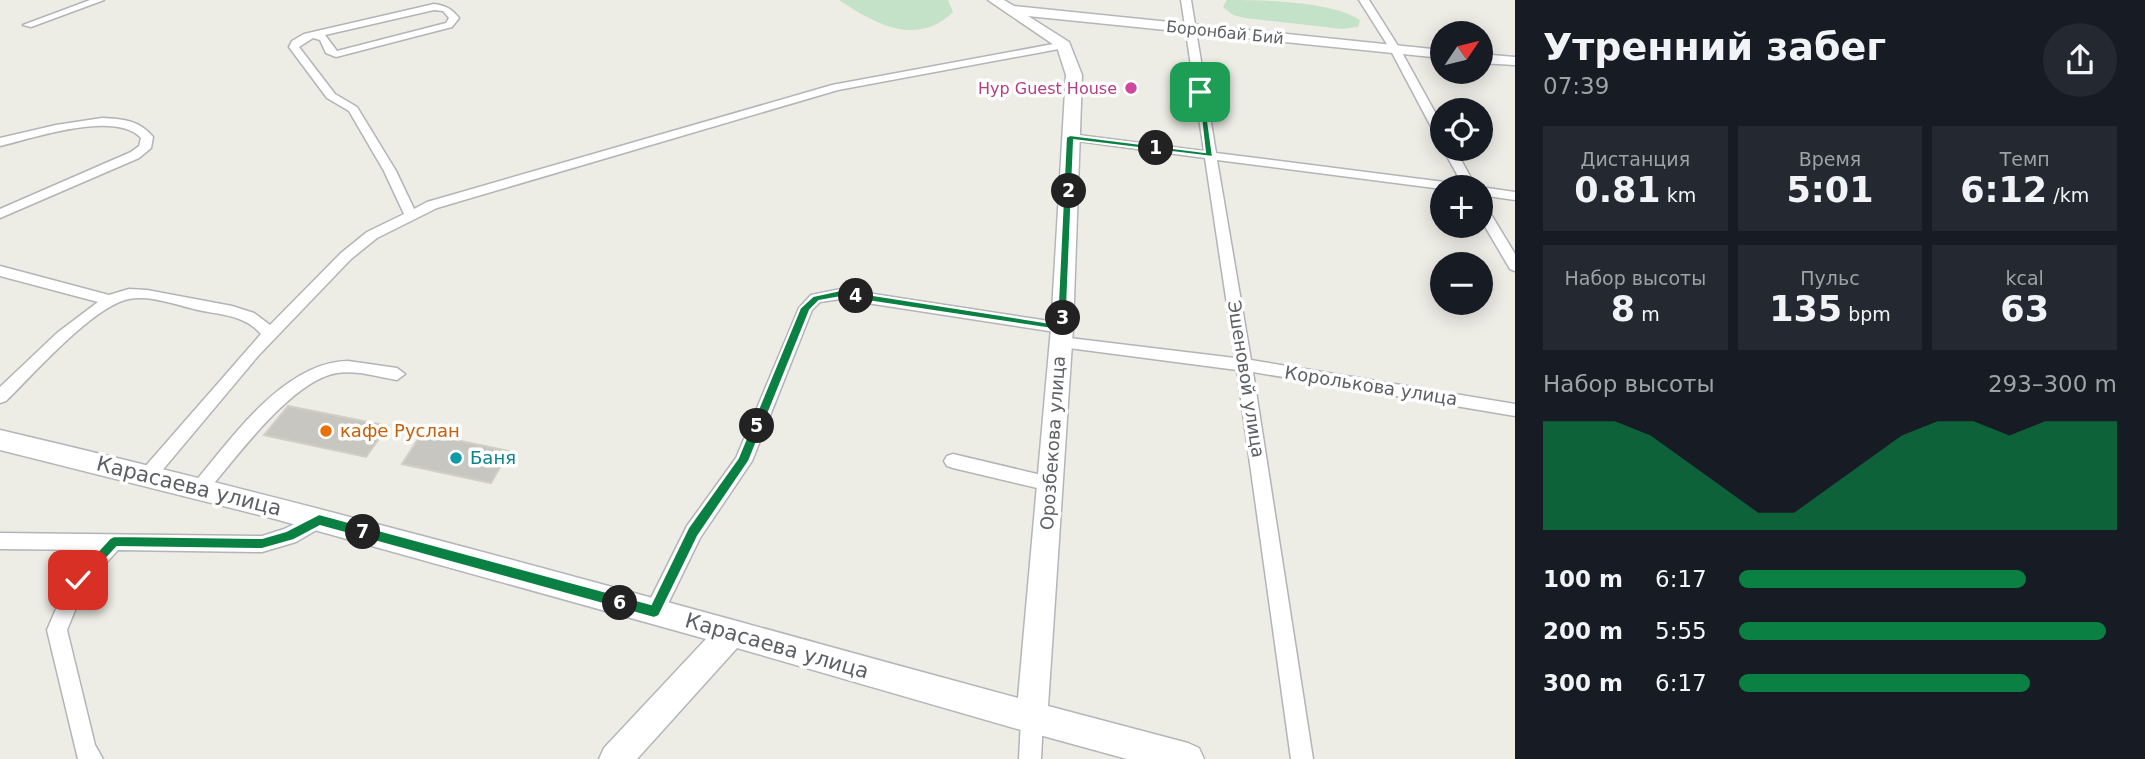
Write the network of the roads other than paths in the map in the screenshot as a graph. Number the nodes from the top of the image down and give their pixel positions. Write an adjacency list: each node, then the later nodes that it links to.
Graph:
1 (99, 0): 6 (street)
2 (995, 0): 5 (street)
3 (1186, 0): 7 (street, Эшеновой улица)
4 (1364, 0): 10 (street)
5 (1007, 10): 7 (street, Боронбай Бий); 9 (street)
6 (29, 25)
7 (1190, 28): 10 (street, Боронбай Бий); 17 (street, Эшеновой улица)
8 (314, 36): 8 (street); 22 (street)
9 (1064, 45): 15 (street, Орозбекова улица); 22 (street)
10 (1395, 49): 11 (street, Боронбай Бий); 14 (street)
11 (1430, 53)
12 (1493, 59): 13 (street)
13 (1515, 61)
14 (1430, 114)
15 (1070, 137): 17 (street); 28 (street, Орозбекова улица)
16 (0, 142): 21 (street)
17 (1210, 156): 18 (street); 29 (street, Эшеновой улица)
18 (1430, 184)
19 (1493, 192): 20 (street)
20 (1515, 195)
21 (0, 214)
22 (410, 214): 27 (street)
23 (1493, 228): 24 (street)
24 (1515, 266)
25 (0, 271): 26 (street)
26 (108, 300): 27 (street); 31 (street)
27 (270, 335): 35 (street)
28 (1062, 335): 29 (street, Королькова улица); 36 (street, Орозбекова улица); 41 (street, Королькова улица)
29 (1244, 365): 32 (street, Королькова улица); 48 (street, Эшеновой улица)
30 (397, 374): 37 (street)
31 (0, 397)
32 (1515, 410)
33 (0, 440): 35 (street, Карасаева улица)
34 (953, 461): 36 (street)
35 (149, 474): 37 (street, Карасаева улица)
36 (1050, 484): 43 (street, Орозбекова улица)
37 (200, 488): 38 (street, Карасаева улица)
38 (319, 520): 40 (street); 41 (street, Карасаева улица)
39 (0, 541): 40 (street)
40 (114, 542): 44 (street)
41 (654, 612): 42 (street, Карасаева улица)
42 (731, 633): 43 (street, Карасаева улица); 45 (street)
43 (1032, 720): 46 (street, Орозбекова улица); 47 (street, Карасаева улица)
44 (92, 759)
45 (615, 759)
46 (1030, 759)
47 (1188, 759)
48 (1302, 759)

